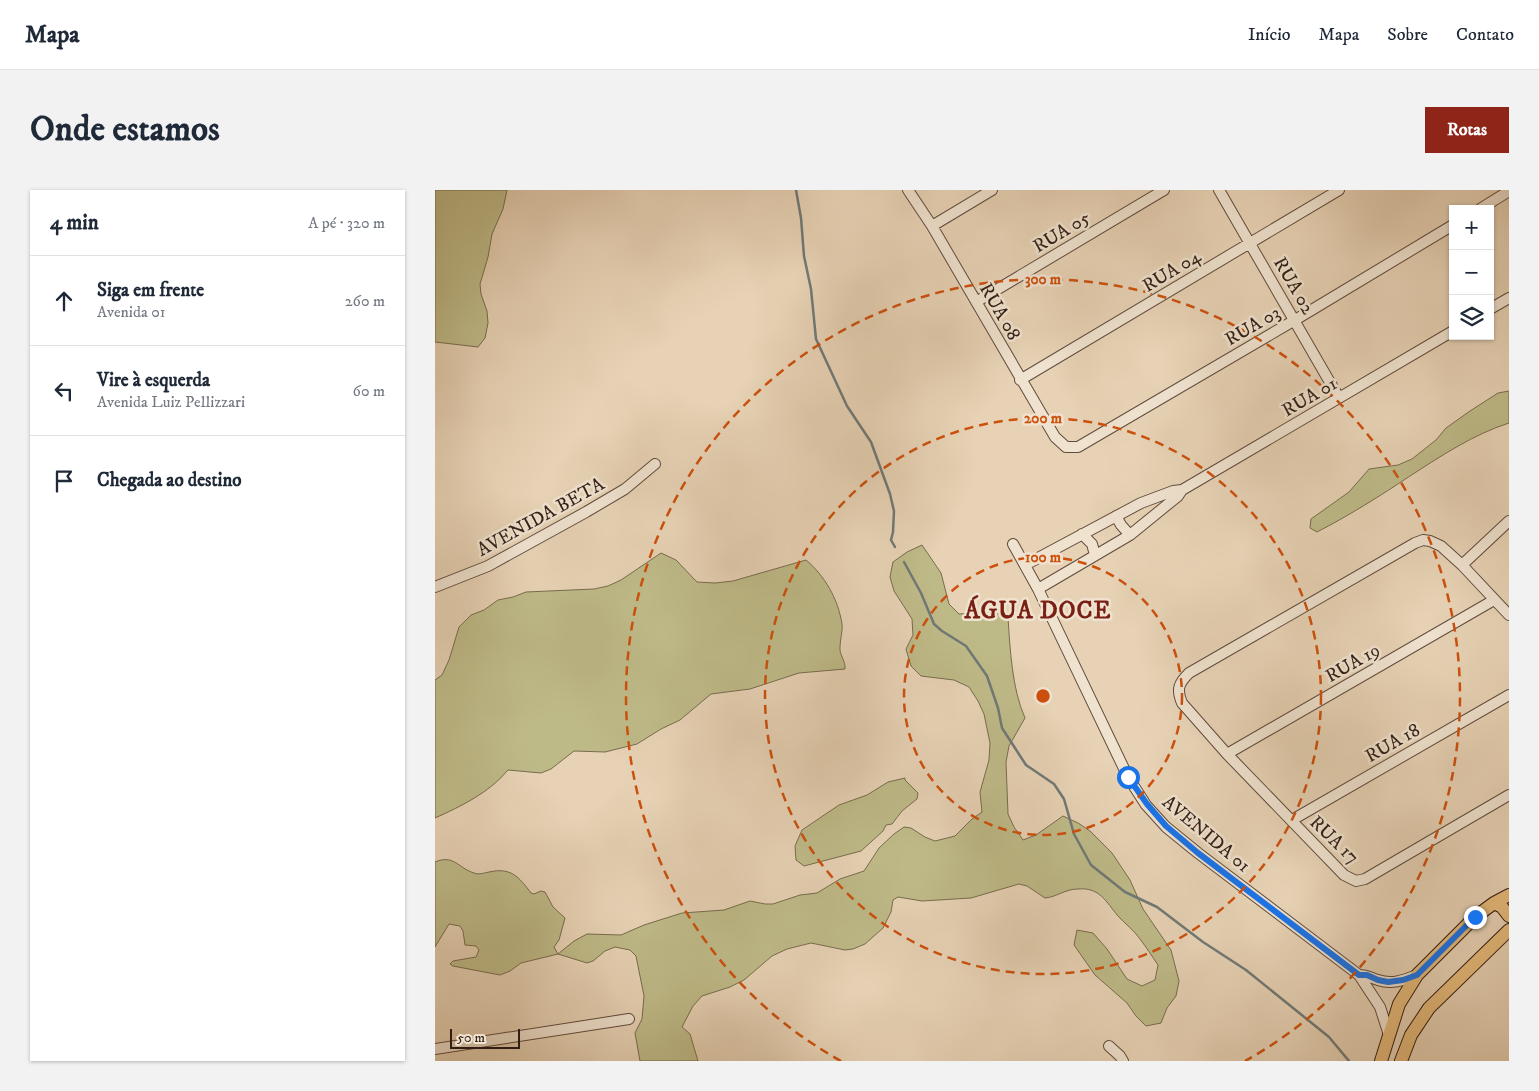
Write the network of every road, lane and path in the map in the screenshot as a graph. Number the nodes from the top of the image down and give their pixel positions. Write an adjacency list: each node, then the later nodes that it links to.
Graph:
1 (909, 190): 8 (street, RUA 08)
2 (992, 190): 8 (street)
3 (1164, 190): 12 (street, RUA 05)
4 (1219, 190): 10 (street, RUA 02)
5 (1339, 190): 10 (street, RUA 04)
6 (1509, 191): 7 (street)
7 (1486, 205)
8 (932, 226): 12 (street, RUA 08)
9 (1449, 227): 14 (street, RUA 03)
10 (1251, 243): 14 (street, RUA 02); 16 (street, RUA 04)
11 (1509, 298): 13 (street)
12 (976, 302): 16 (street, RUA 08)
13 (1494, 307)
14 (1295, 320): 17 (street, RUA 02); 18 (street, RUA 03)
15 (1449, 333): 17 (street, RUA 01)
16 (1020, 380): 18 (street, RUA 08)
17 (1339, 398): 20 (street, RUA 01)
18 (1066, 447)
19 (655, 464): 31 (street, AVENIDA BETA)
20 (1182, 490): 21 (street); 23 (street)
21 (1141, 503): 22 (street); 23 (street)
22 (1116, 516): 25 (street); 26 (street)
23 (1152, 518): 26 (street)
24 (1509, 521): 30 (street)
25 (1082, 534): 28 (street); 29 (street)
26 (1130, 534): 28 (street)
27 (1013, 544): 29 (street, AVENIDA 01)
28 (1095, 555): 32 (street)
29 (1025, 565): 32 (street, AVENIDA 01)
30 (1462, 565): 33 (street); 36 (street, RUA 17)
31 (435, 587)
32 (1038, 589): 43 (street, AVENIDA 01)
33 (1495, 600): 34 (street); 36 (street, RUA 19)
34 (1509, 615)
35 (1509, 695): 38 (street, RUA 18)
36 (1227, 754): 38 (street, RUA 17)
37 (1509, 795): 38 (street, RUA 17)
38 (1292, 820)
39 (1509, 895): 40 (main road)
40 (1494, 903): 41 (main road); 44 (main road)
41 (1509, 916)
42 (1509, 930): 51 (main road)
43 (1359, 975): 44 (street, AVENIDA 01); 46 (street, AVENIDA 01)
44 (1417, 975): 46 (main road)
45 (629, 1019): 48 (street)
46 (1389, 1035): 50 (main road)
47 (1109, 1046): 49 (street)
48 (435, 1049)
49 (1123, 1061)
50 (1381, 1061)
51 (1401, 1061)

